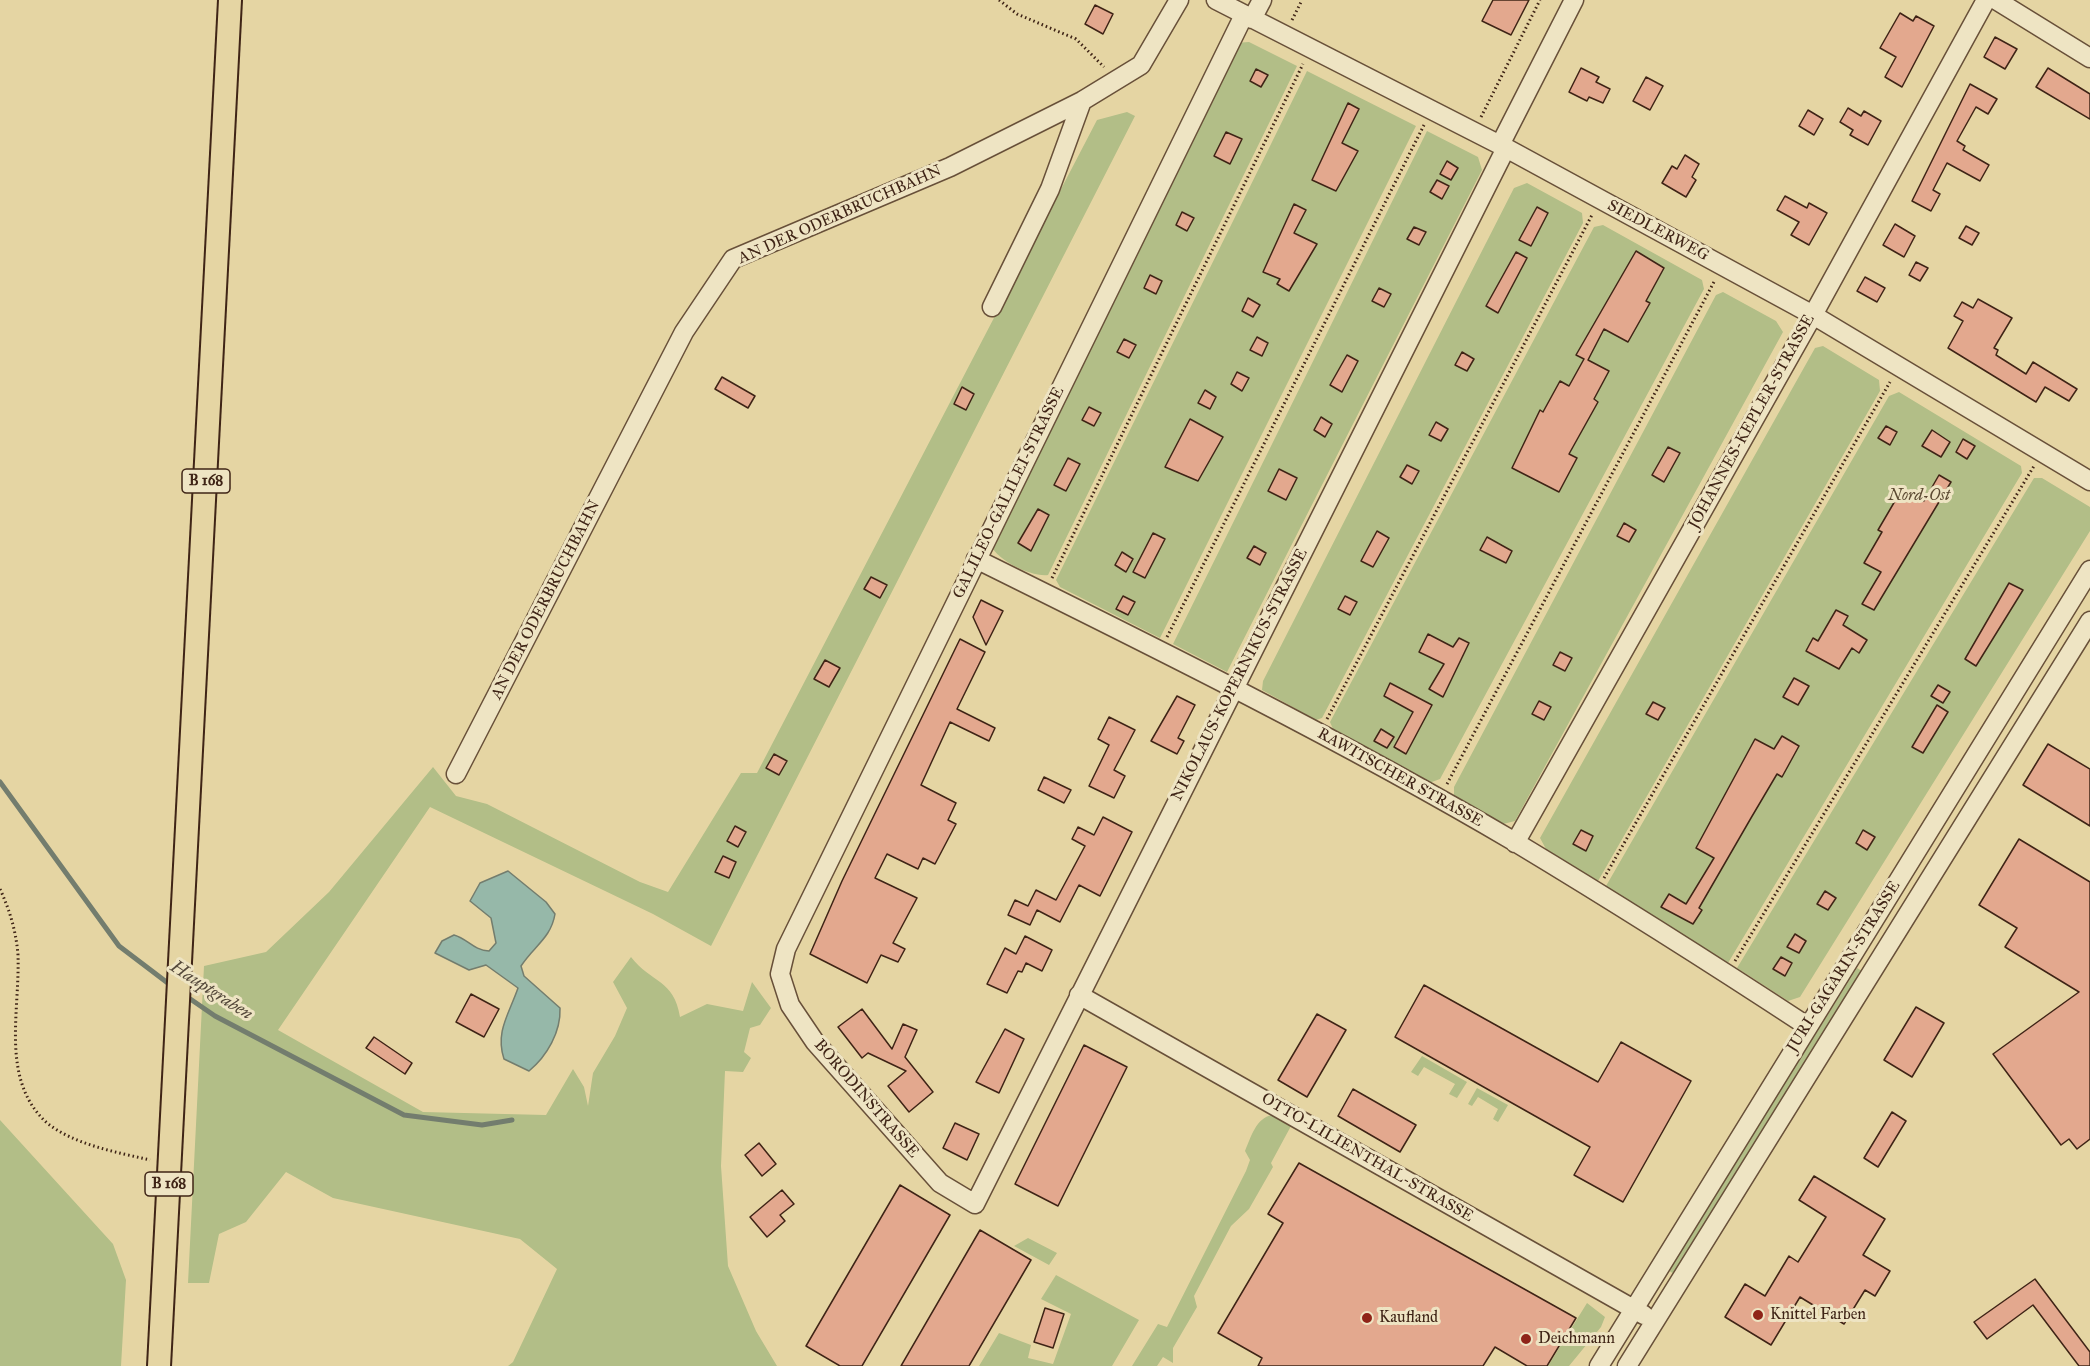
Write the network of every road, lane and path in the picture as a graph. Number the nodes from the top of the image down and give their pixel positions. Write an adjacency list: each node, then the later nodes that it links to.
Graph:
1 (230, 0): 45 (main road, B 168)
2 (999, 0): 13 (path)
3 (1179, 0): 13 (street, AN DER ODERBRUCHBAHN)
4 (1216, 0): 10 (street, SIEDLERWEG)
5 (1262, 0): 10 (street, GALILEO-GALILEI-STRASSE)
6 (1540, 0): 16 (path)
7 (1574, 0): 17 (street, NIKOLAUS-KOPERNIKUS-STRASSE)
8 (1986, 0): 21 (street, JOHANNES-KEPLER-STRASSE)
9 (1996, 0): 12 (street)
10 (1248, 17): 11 (street, SIEDLERWEG); 25 (street, GALILEO-GALILEI-STRASSE)
11 (1311, 49): 15 (street, SIEDLERWEG); 27 (path)
12 (2090, 58)
13 (1134, 69): 14 (street, AN DER ODERBRUCHBAHN)
14 (1082, 101): 20 (street); 32 (street, AN DER ODERBRUCHBAHN)
15 (1431, 110): 16 (street, SIEDLERWEG); 29 (path)
16 (1473, 132): 17 (street, SIEDLERWEG)
17 (1503, 147): 18 (street, SIEDLERWEG); 30 (street, NIKOLAUS-KOPERNIKUS-STRASSE)
18 (1600, 200): 19 (street, SIEDLERWEG); 31 (path)
19 (1723, 266): 21 (street, SIEDLERWEG); 33 (path)
20 (992, 307)
21 (1813, 315): 22 (street, SIEDLERWEG); 34 (street, JOHANNES-KEPLER-STRASSE)
22 (1899, 366): 23 (street, SIEDLERWEG); 36 (path)
23 (2043, 452): 24 (street, SIEDLERWEG); 38 (path)
24 (2090, 481)
25 (976, 559): 27 (street, RAWITSCHER STRASSE); 37 (street, GALILEO-GALILEI-STRASSE)
26 (2090, 570): 40 (street, JURI-GAGARIN-STRASSE)
27 (1044, 593): 29 (street, RAWITSCHER STRASSE)
28 (2090, 621): 44 (street, JURI-GAGARIN-STRASSE)
29 (1160, 652): 30 (street, RAWITSCHER STRASSE)
30 (1233, 688): 31 (street, RAWITSCHER STRASSE); 39 (street, NIKOLAUS-KOPERNIKUS-STRASSE)
31 (1319, 734): 33 (street, RAWITSCHER STRASSE)
32 (456, 774)
33 (1439, 799): 34 (street, RAWITSCHER STRASSE)
34 (1515, 843): 36 (street, RAWITSCHER STRASSE)
35 (0, 890): 41 (path)
36 (1596, 893): 38 (street, RAWITSCHER STRASSE)
37 (780, 974): 42 (street, BORODINSTRASSE)
38 (1726, 975): 40 (street, RAWITSCHER STRASSE)
39 (1079, 995): 42 (street, NIKOLAUS-KOPERNIKUS-STRASSE); 43 (street, OTTO-LILIENTHAL-STRASSE)
40 (1807, 1026): 43 (street, JURI-GAGARIN-STRASSE)
41 (150, 1160)
42 (975, 1204)
43 (1635, 1310): 44 (street, OTTO-LILIENTHAL-STRASSE); 46 (street, JURI-GAGARIN-STRASSE)
44 (1655, 1321): 47 (street, JURI-GAGARIN-STRASSE)
45 (159, 1366)
46 (1599, 1366)
47 (1627, 1366)

